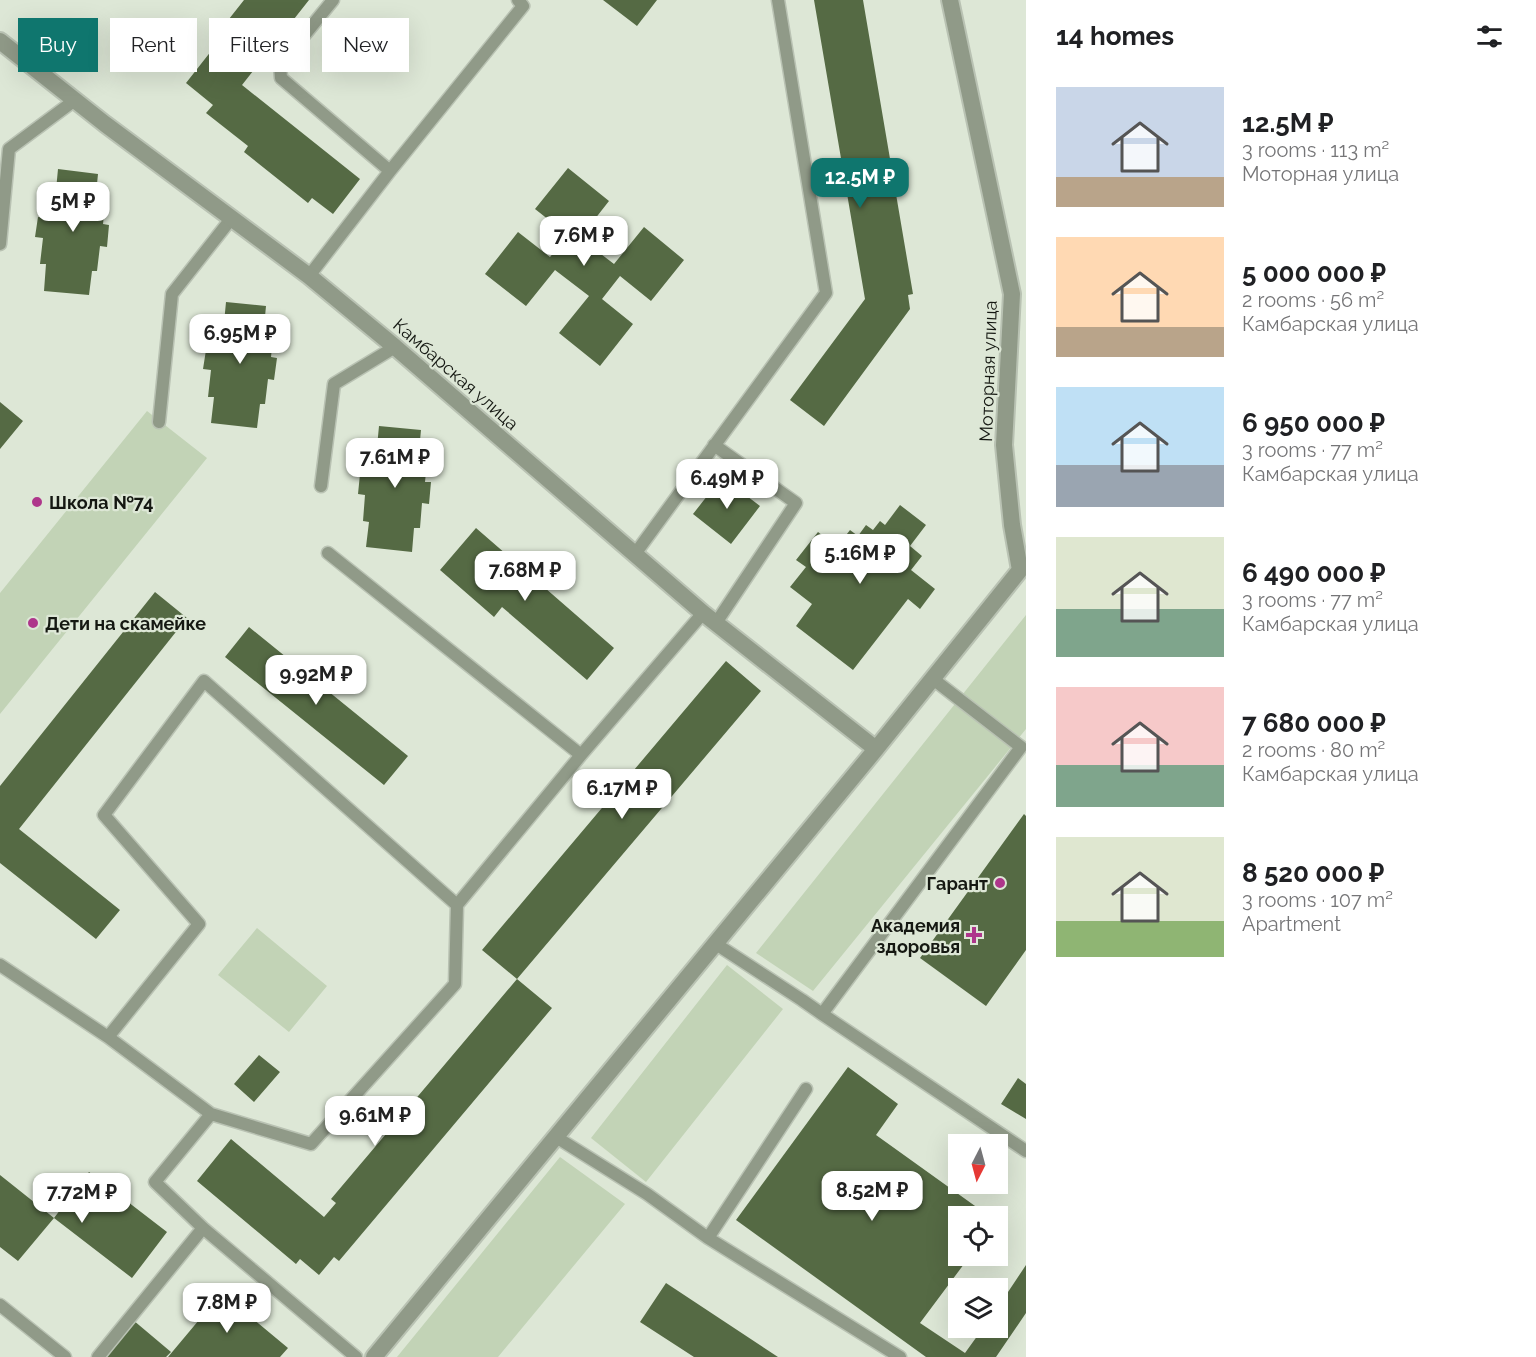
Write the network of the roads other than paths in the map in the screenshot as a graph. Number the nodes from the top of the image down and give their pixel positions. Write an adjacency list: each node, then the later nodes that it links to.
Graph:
1 (333, 0): 7 (lane)
2 (518, 0): 7 (lane)
3 (778, 0): 13 (lane)
4 (950, 0): 17 (street, Моторная улица)
5 (0, 41): 6 (street, Камбарская улица)
6 (75, 100): 8 (street, Камбарская улица); 9 (lane)
7 (390, 171): 10 (lane)
8 (231, 219): 10 (street, Камбарская улица); 12 (lane)
9 (0, 244)
10 (309, 276): 11 (street, Камбарская улица)
11 (395, 347): 14 (lane); 16 (street, Камбарская улица)
12 (159, 422)
13 (714, 445): 16 (lane); 18 (lane)
14 (321, 486)
15 (328, 553): 21 (lane)
16 (635, 554): 18 (street, Камбарская улица)
17 (1023, 570): 19 (street)
18 (710, 618): 20 (street, Камбарская улица); 21 (lane)
19 (933, 679): 20 (street); 25 (lane)
20 (876, 749): 23 (street)
21 (581, 755): 22 (lane)
22 (457, 905): 26 (lane); 28 (lane)
23 (716, 944): 25 (lane); 29 (street)
24 (0, 964): 26 (lane)
25 (822, 1014): 30 (lane)
26 (108, 1036): 28 (lane)
27 (806, 1089): 32 (lane)
28 (211, 1114): 31 (lane)
29 (556, 1137): 32 (lane); 37 (street)
30 (1026, 1150)
31 (203, 1228): 35 (lane); 36 (lane)
32 (708, 1238): 38 (lane)
33 (0, 1305): 34 (lane)
34 (65, 1357)
35 (98, 1357)
36 (356, 1357)
37 (374, 1357)
38 (900, 1357)

